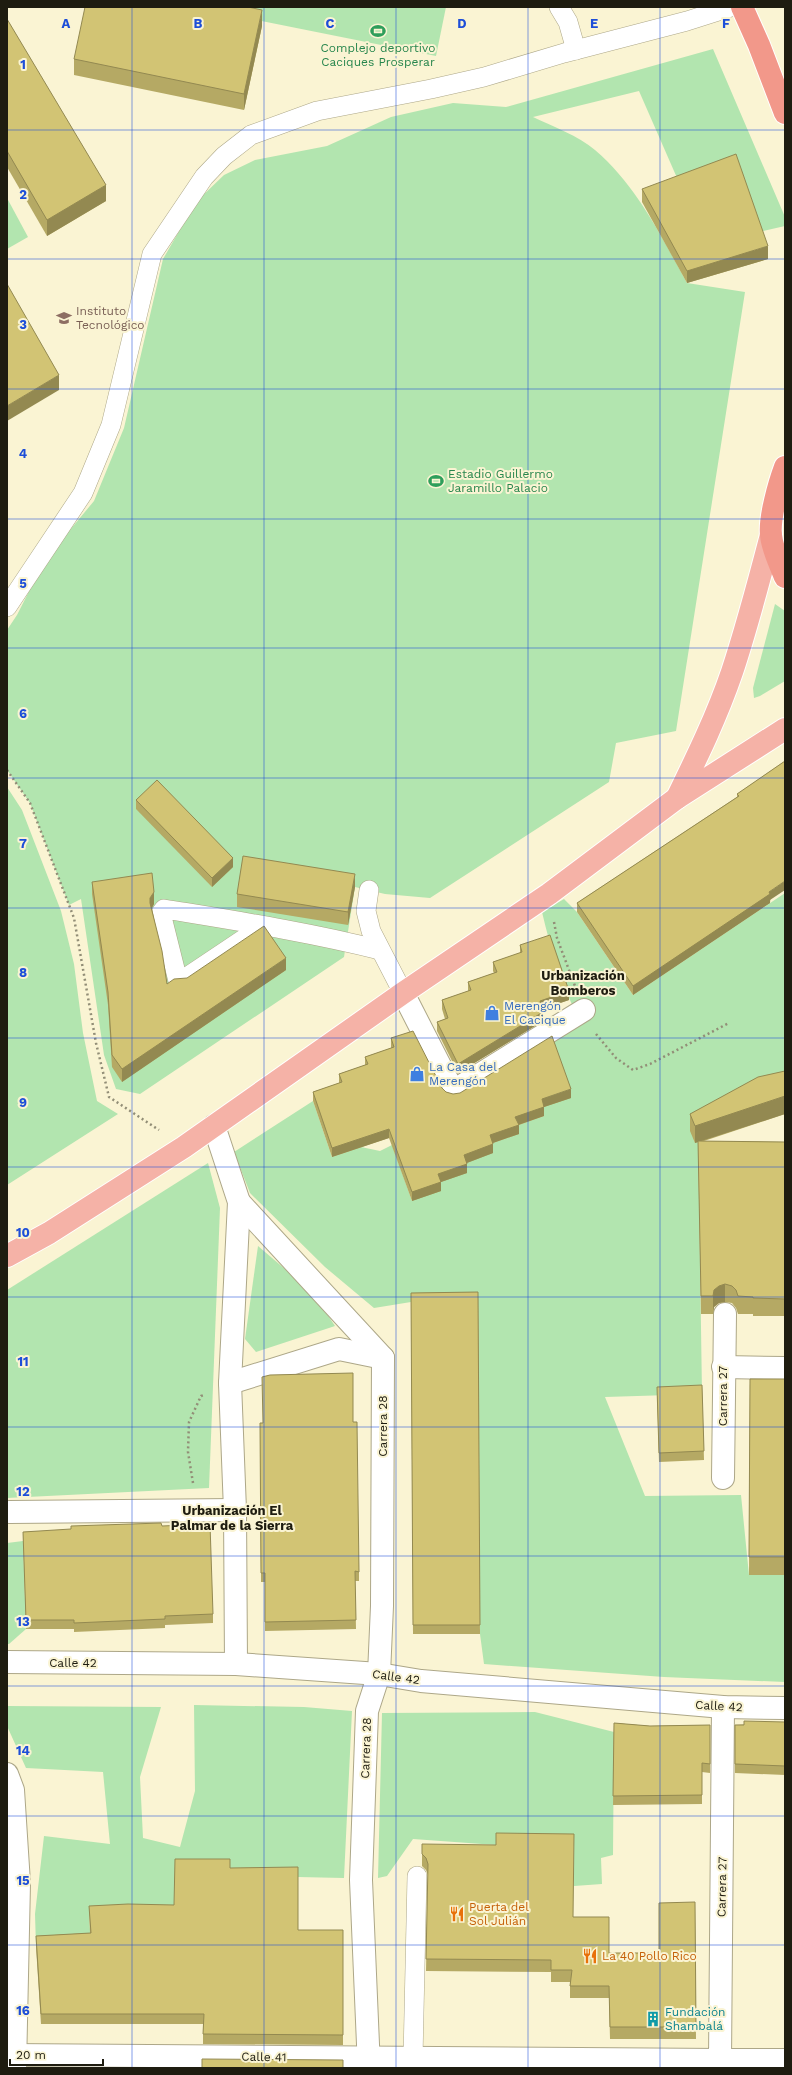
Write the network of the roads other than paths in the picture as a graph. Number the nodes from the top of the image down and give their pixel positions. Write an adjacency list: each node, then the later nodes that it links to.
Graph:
1 (559, 7): 4 (lane)
2 (731, 7): 4 (lane)
3 (742, 7): 5 (highway)
4 (576, 50): 9 (lane)
5 (785, 113)
6 (785, 467): 7 (highway)
7 (771, 535): 8 (highway); 11 (main road)
8 (785, 577)
9 (7, 607)
10 (785, 729): 11 (main road)
11 (677, 798): 15 (main road)
12 (368, 890): 14 (lane)
13 (263, 926): 13 (lane); 14 (lane)
14 (380, 950): 15 (lane)
15 (403, 993): 16 (street); 17 (main road)
16 (584, 1010)
17 (214, 1126): 18 (street); 19 (main road)
18 (239, 1202): 21 (street); 24 (street)
19 (7, 1256)
20 (725, 1314): 22 (street, Carrera 27)
21 (383, 1358): 24 (street); 30 (street, Carrera 28)
22 (723, 1368): 23 (street); 25 (street, Carrera 27)
23 (785, 1368)
24 (230, 1383): 26 (street)
25 (723, 1478)
26 (235, 1510): 27 (street); 29 (street)
27 (9, 1512)
28 (7, 1662): 29 (street, Calle 42)
29 (236, 1664): 30 (street, Calle 42)
30 (379, 1674): 31 (street, Calle 42); 38 (street, Carrera 28)
31 (723, 1707): 32 (street, Calle 42); 39 (street, Carrera 27)
32 (785, 1708)
33 (7, 1774): 36 (street)
34 (417, 1876): 35 (lane)
35 (413, 2058): 38 (street, Calle 41); 39 (street, Calle 41)
36 (12, 2059): 38 (street, Calle 41)
37 (785, 2060): 39 (street, Calle 41)
38 (369, 2063)
39 (720, 2064)

